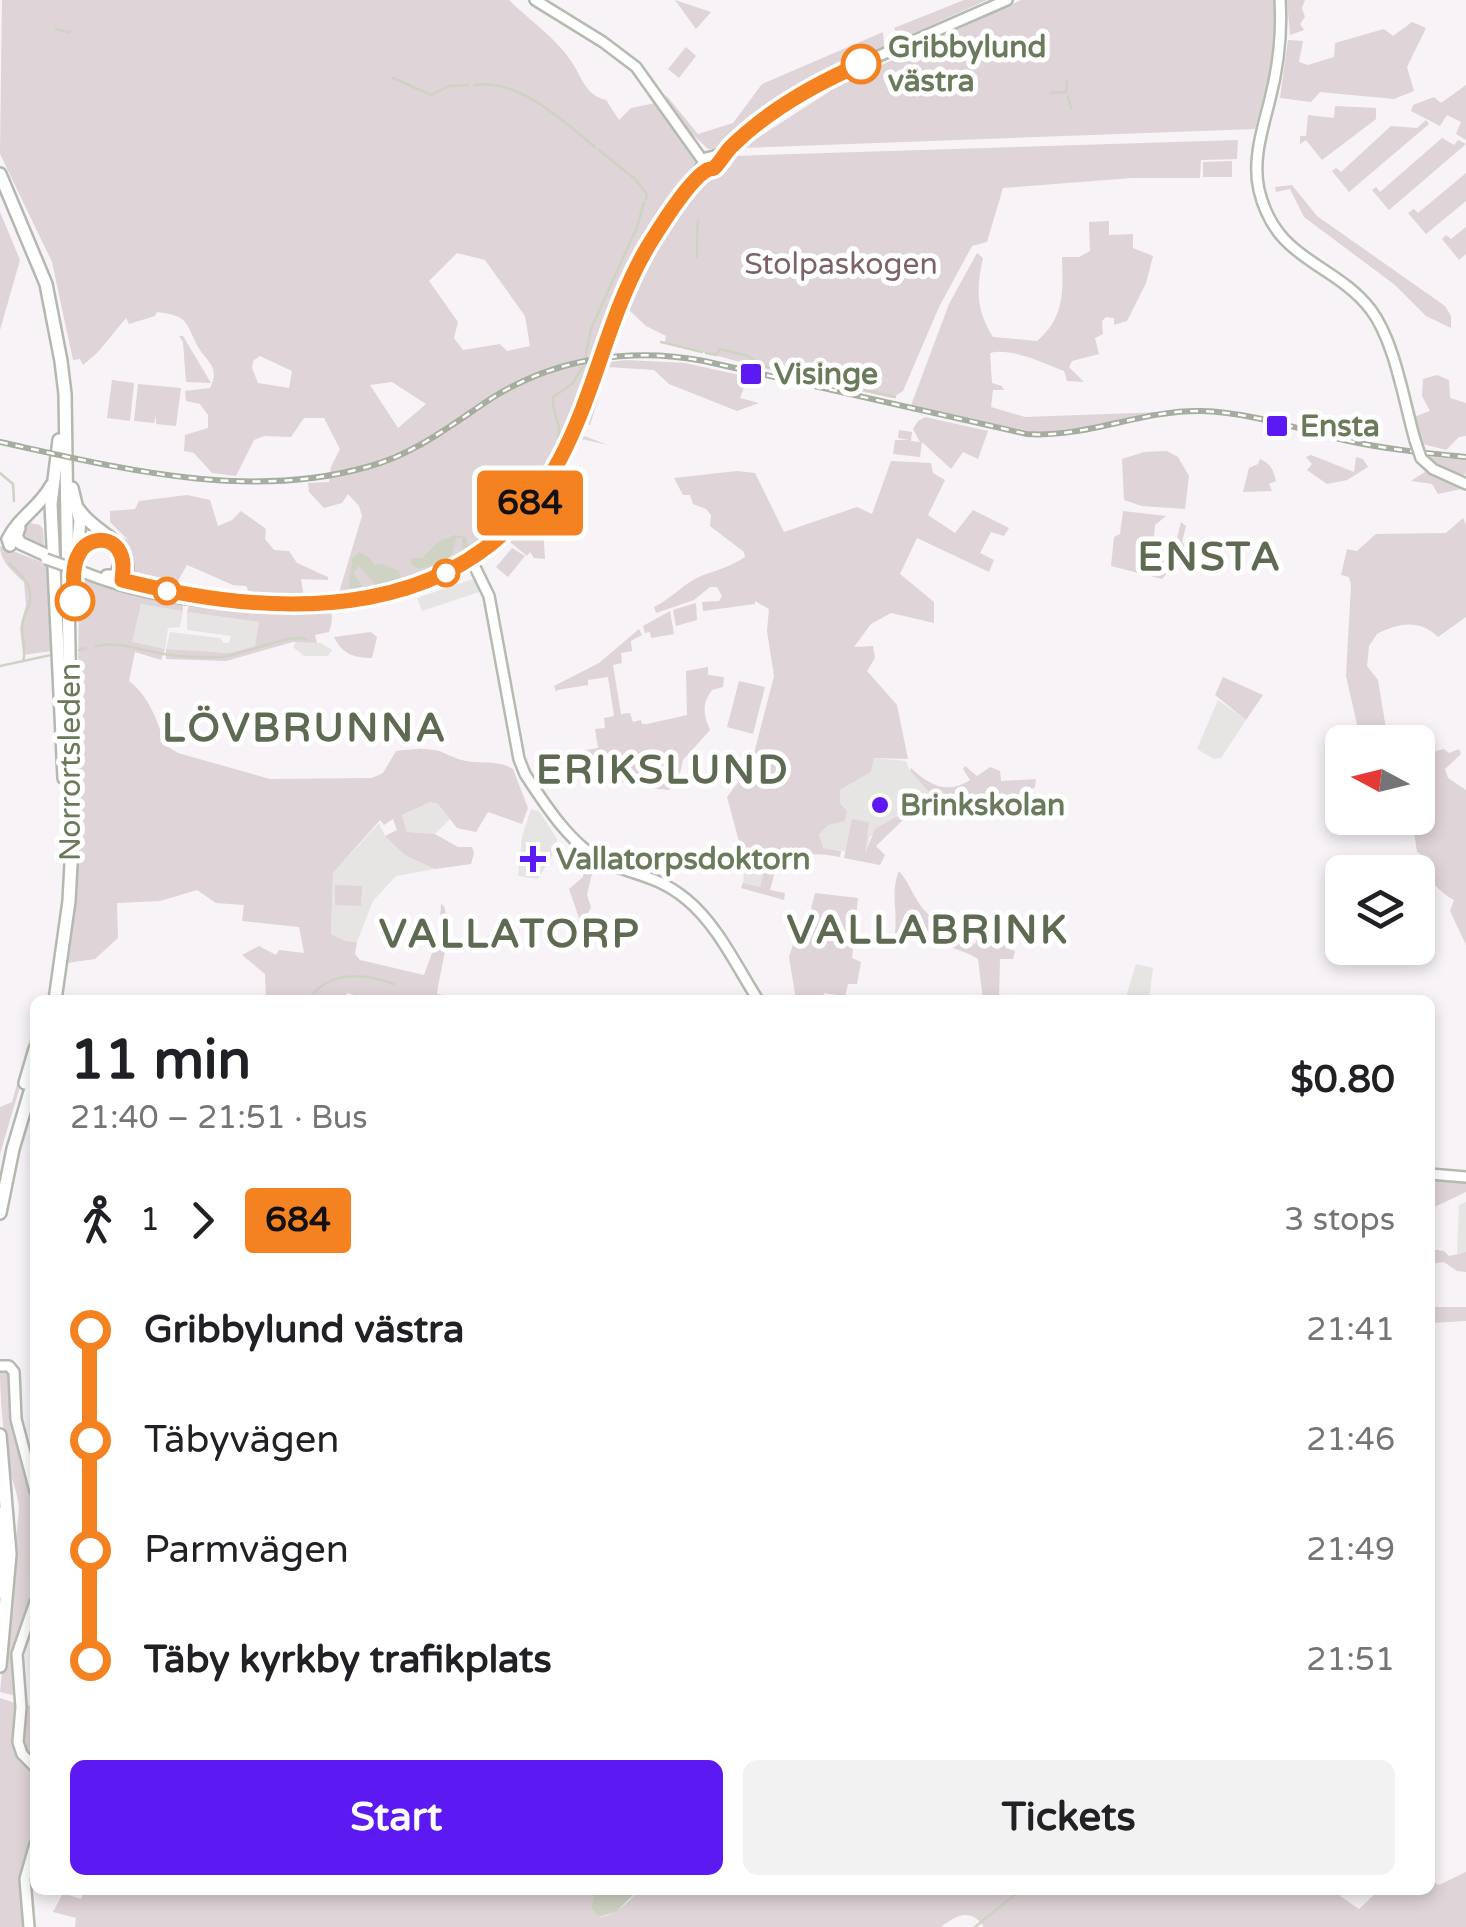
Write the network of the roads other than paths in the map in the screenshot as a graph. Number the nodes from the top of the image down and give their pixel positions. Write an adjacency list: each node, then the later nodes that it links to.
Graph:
1 (534, 0): 4 (main road)
2 (1006, 0): 5 (main road)
3 (1280, 0): 11 (main road, bridge)
4 (686, 136): 5 (main road); 7 (main road)
5 (708, 163): 7 (main road)
6 (0, 178): 8 (highway); 9 (highway)
7 (674, 208): 17 (main road)
8 (65, 394): 12 (highway); 14 (highway)
9 (59, 431): 10 (highway); 14 (highway)
10 (53, 482): 14 (highway); 15 (highway)
11 (1466, 484)
12 (77, 506): 18 (highway); 19 (highway)
13 (18, 528): 14 (highway); 15 (highway); 16 (highway)
14 (61, 535): 20 (highway)
15 (5, 540): 16 (main road)
16 (46, 556): 18 (main road, bridge)
17 (471, 559): 19 (main road); 23 (main road)
18 (81, 567): 19 (main road); 19 (highway); 20 (highway)
19 (122, 577)
20 (68, 778): 21 (highway, Norrortsleden); 22 (highway, Norrortsleden)
21 (48, 995)
22 (56, 995)
23 (755, 995)
24 (30, 1067): 27 (highway)
25 (30, 1092): 29 (highway)
26 (1435, 1174): 28 (main road)
27 (0, 1175)
28 (1466, 1177)
29 (0, 1214)
30 (1, 1366): 32 (main road)
31 (0, 1435): 36 (highway)
32 (30, 1472)
33 (0, 1513): 34 (highway)
34 (0, 1592)
35 (30, 1616): 37 (main road)
36 (0, 1666)
37 (30, 1763)
38 (30, 1862): 39 (main road)
39 (30, 1927)

